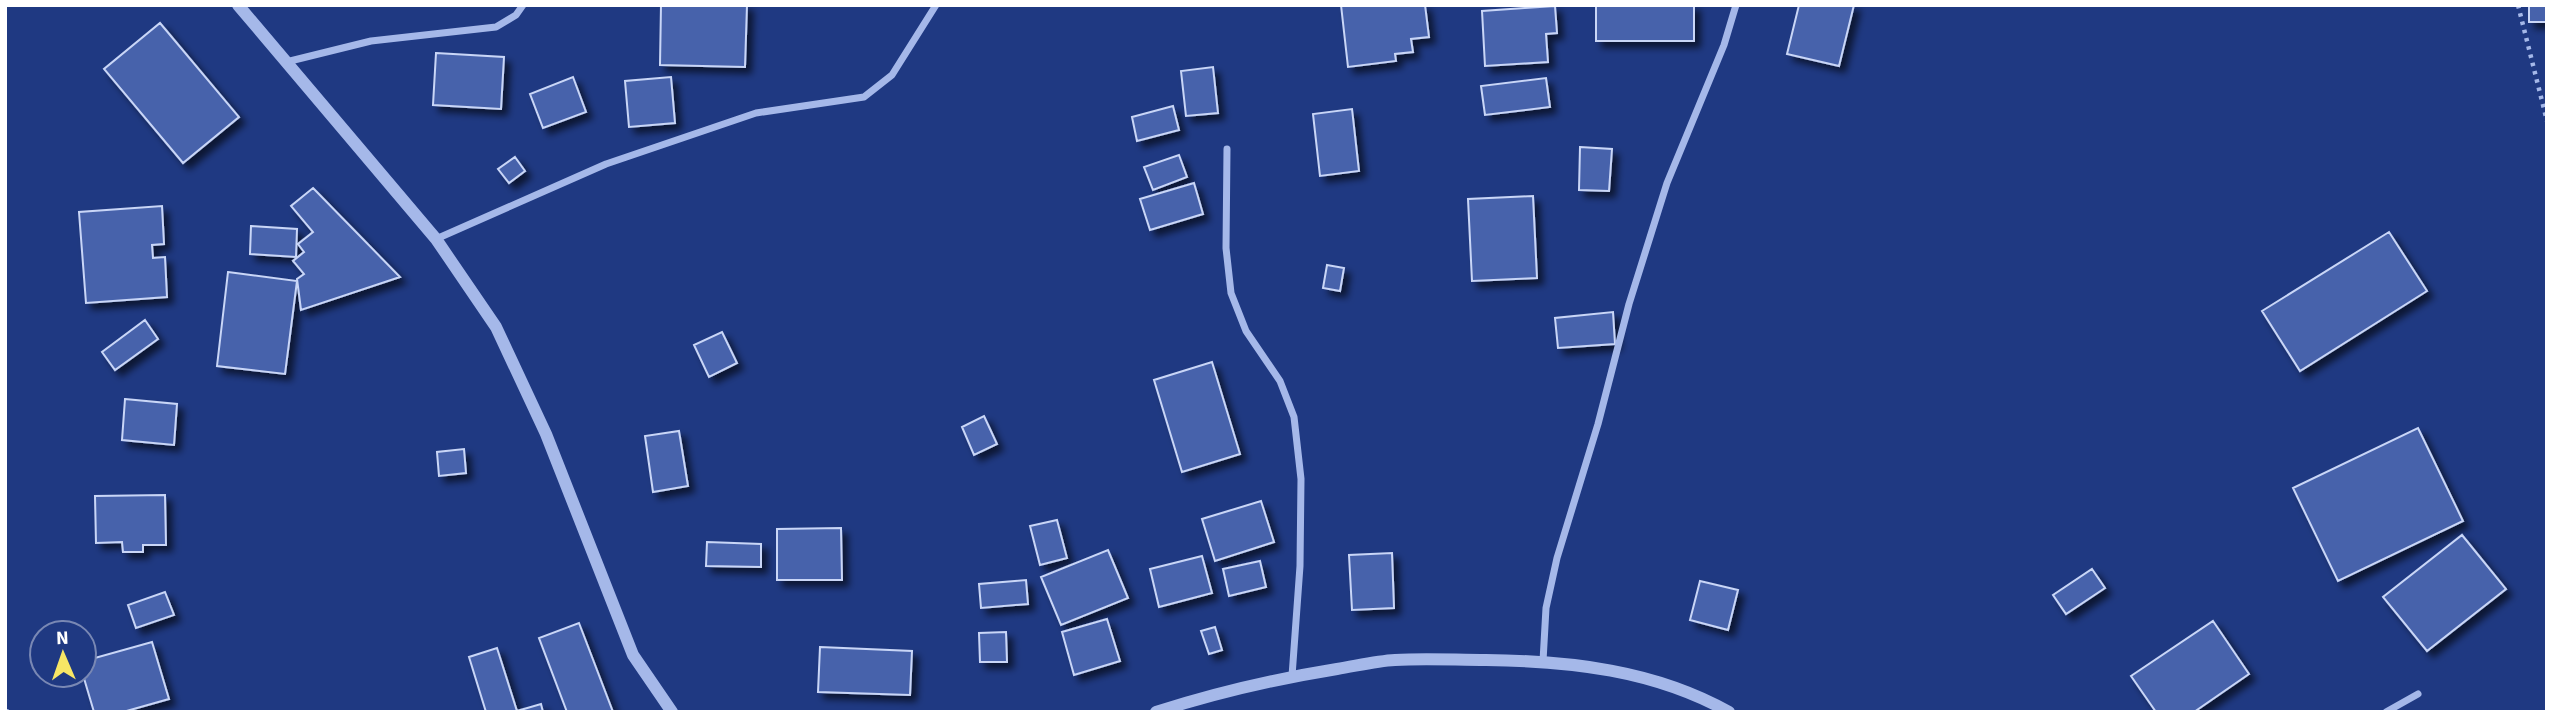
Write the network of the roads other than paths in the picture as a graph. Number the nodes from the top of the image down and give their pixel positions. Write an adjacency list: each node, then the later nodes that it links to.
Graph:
1 (238, 5): 5 (street)
2 (523, 5): 5 (street)
3 (936, 5): 7 (street)
4 (1736, 5): 8 (street)
5 (286, 62): 7 (street)
6 (1227, 149): 9 (street)
7 (436, 239): 11 (street)
8 (1543, 661): 9 (street); 13 (street)
9 (1292, 676): 12 (street)
10 (2418, 694): 14 (street)
11 (672, 712)
12 (1156, 712)
13 (1728, 712)
14 (2386, 712)

